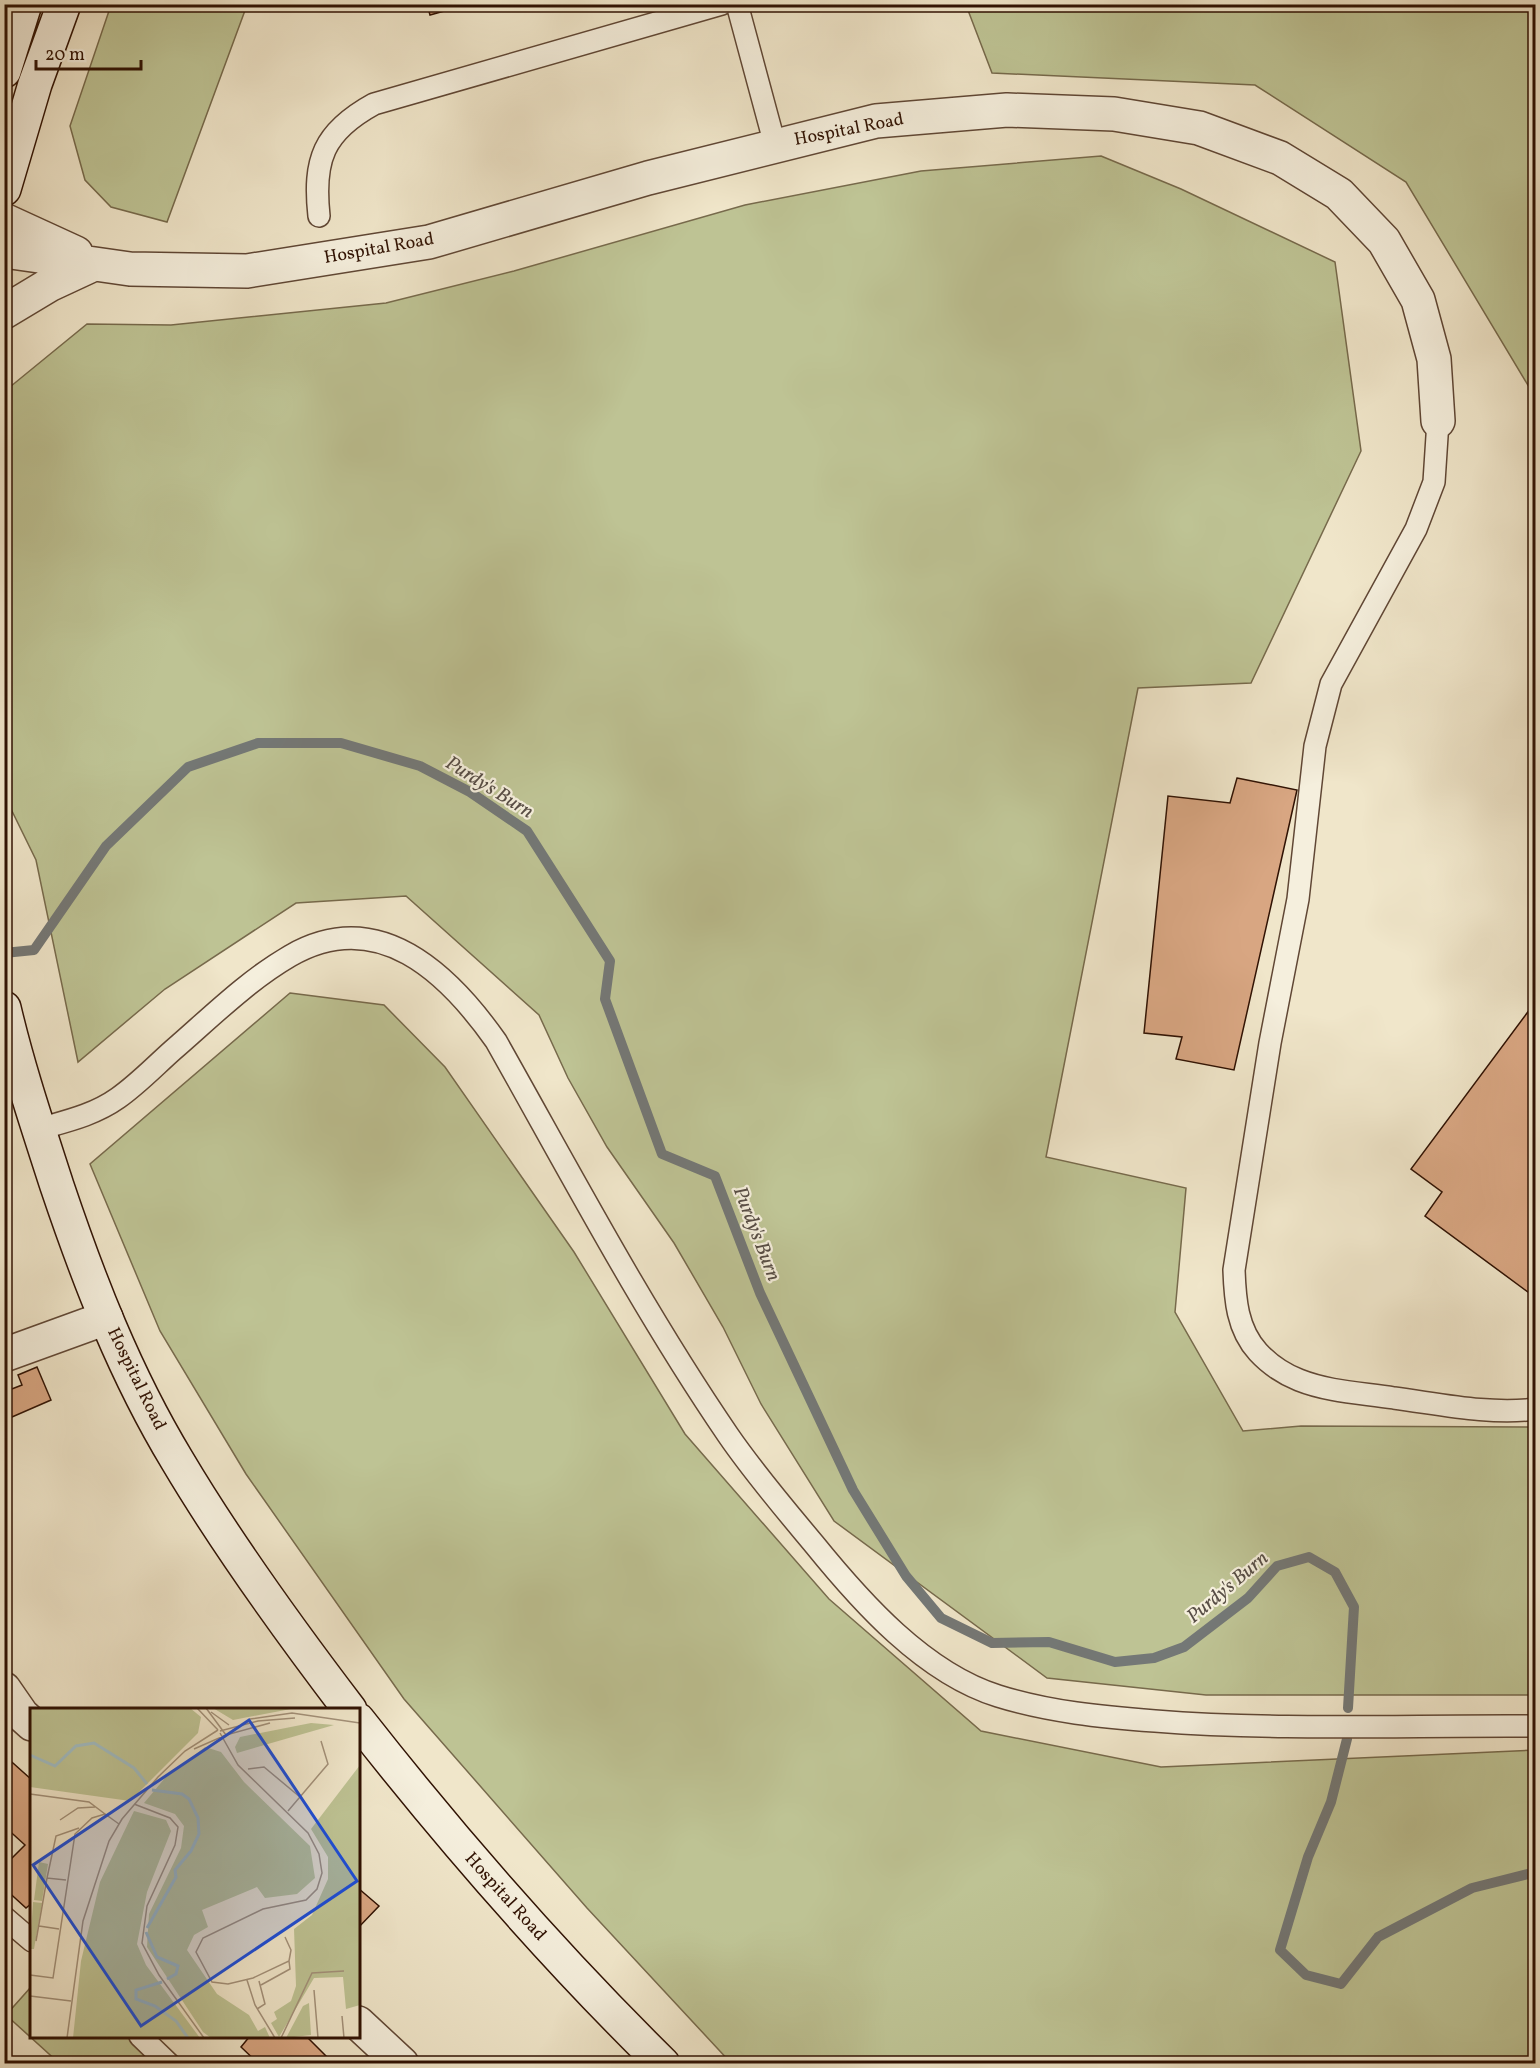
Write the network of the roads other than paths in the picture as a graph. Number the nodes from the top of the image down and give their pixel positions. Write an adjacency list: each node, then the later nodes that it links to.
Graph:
1 (25, 4): 5 (street)
2 (64, 4): 7 (street)
3 (722, 4): 8 (lane)
4 (736, 4): 6 (lane)
5 (4, 71)
6 (775, 145): 11 (street, Hospital Road); 13 (street, Hospital Road)
7 (4, 189)
8 (319, 216)
9 (4, 220): 11 (street, Hospital Road)
10 (4, 251): 11 (street, Hospital Road)
11 (97, 266): 12 (street, Hospital Road)
12 (4, 312)
13 (1438, 421): 18 (lane)
14 (7, 1019): 15 (street, Hospital Road)
15 (39, 1129): 16 (street, Hospital Road); 23 (lane)
16 (106, 1318): 17 (street); 20 (street, Hospital Road)
17 (4, 1355)
18 (1536, 1409)
19 (4, 1689): 21 (street)
20 (349, 1708)
21 (30, 1722)
22 (360, 1723): 30 (street, Hospital Road)
23 (1536, 1726)
24 (4, 1917): 25 (lane)
25 (30, 1939)
26 (360, 2026): 29 (street)
27 (141, 2038): 28 (lane)
28 (169, 2064)
29 (402, 2064)
30 (663, 2064)

